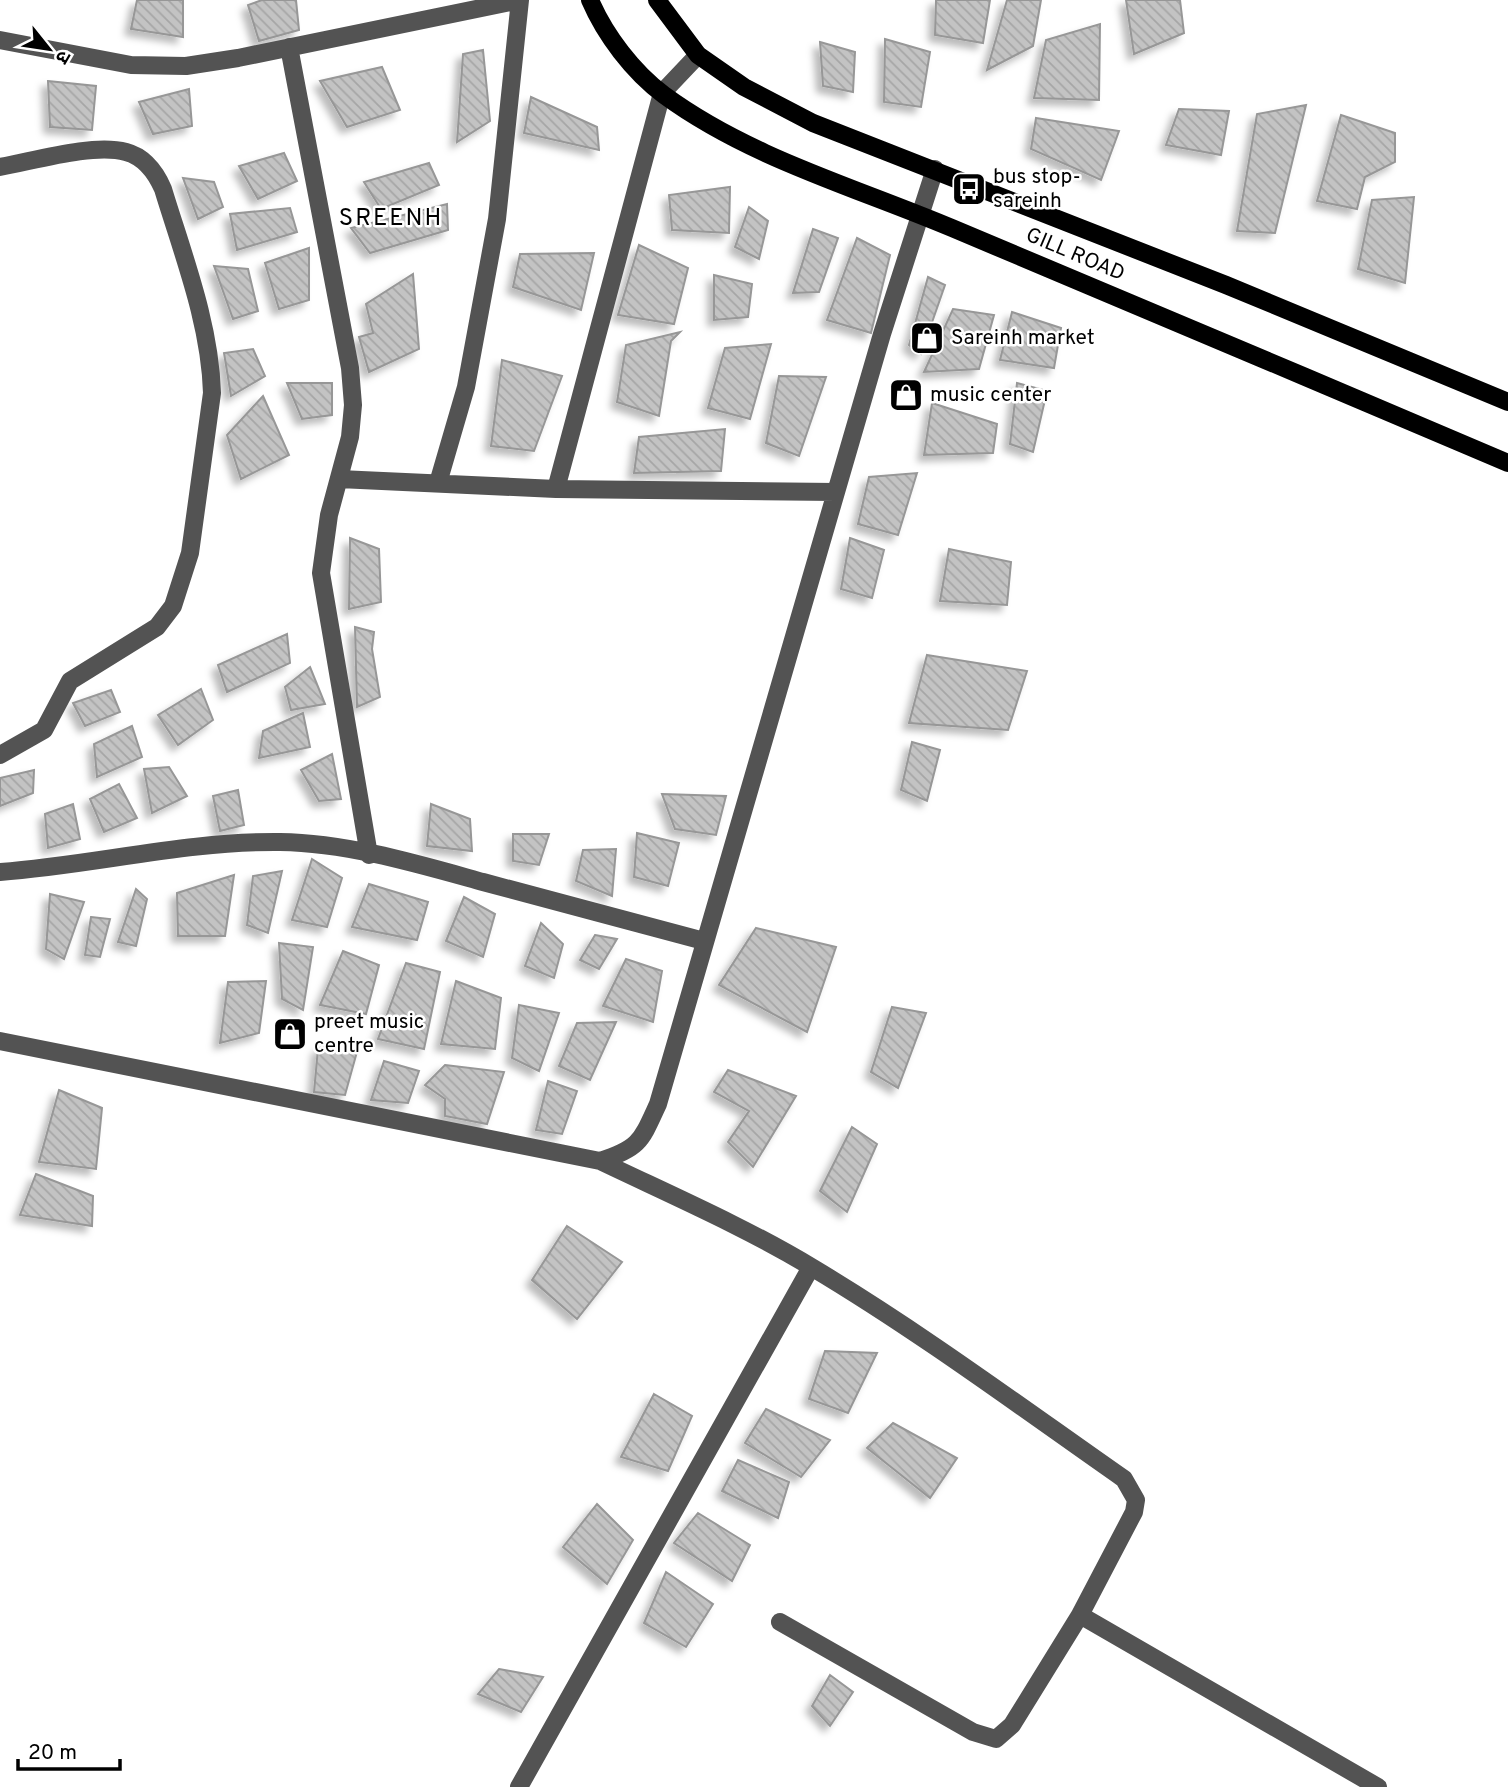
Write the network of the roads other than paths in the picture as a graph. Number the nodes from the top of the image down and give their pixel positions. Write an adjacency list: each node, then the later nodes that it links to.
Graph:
1 (590, 0): 6 (main road, GILL ROAD)
2 (657, 0): 5 (main road)
3 (0, 40): 4 (street)
4 (289, 47): 12 (street); 13 (street)
5 (698, 55): 6 (street); 8 (main road)
6 (662, 93): 9 (main road, GILL ROAD); 14 (street)
7 (0, 167): 16 (street)
8 (935, 169): 9 (street); 10 (main road)
9 (918, 213): 11 (main road, GILL ROAD); 15 (street)
10 (1508, 402)
11 (1508, 463)
12 (339, 480): 13 (street); 17 (street)
13 (438, 483): 14 (street)
14 (556, 489): 15 (street)
15 (836, 492): 19 (street)
16 (0, 755)
17 (369, 855): 18 (street); 19 (street)
18 (0, 872)
19 (704, 941): 21 (street)
20 (0, 1041): 21 (street)
21 (600, 1161): 22 (street)
22 (811, 1266): 23 (street); 25 (street)
23 (1080, 1615): 24 (street); 26 (street)
24 (780, 1622)
25 (519, 1787)
26 (1378, 1787)

